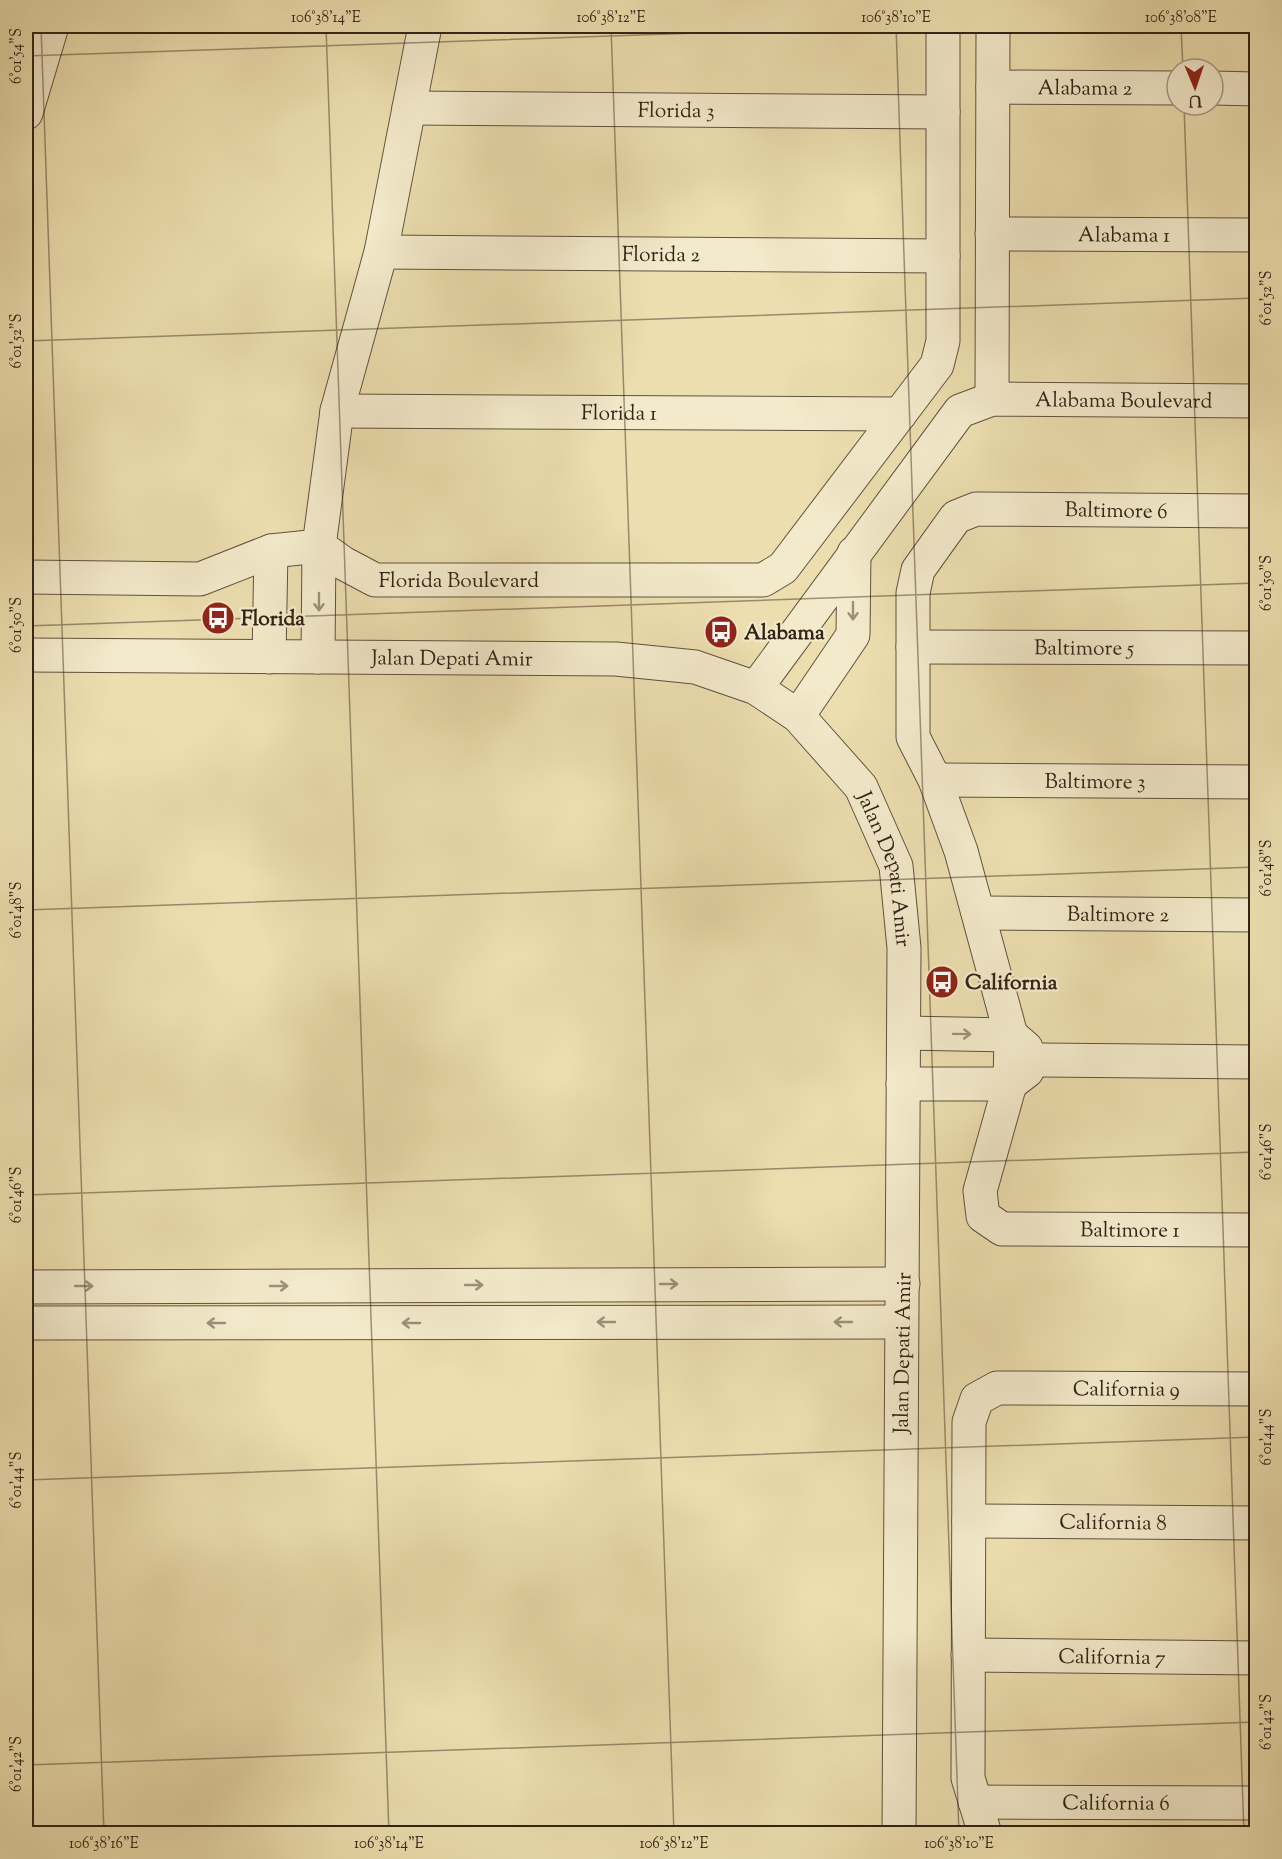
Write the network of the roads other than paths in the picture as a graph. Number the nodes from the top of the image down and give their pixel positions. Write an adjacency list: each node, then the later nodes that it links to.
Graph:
1 (52, 26): 9 (street)
2 (425, 26): 10 (street)
3 (943, 26): 11 (street)
4 (993, 26): 5 (street)
5 (993, 87): 6 (street, Alabama 2); 12 (street)
6 (1165, 88)
7 (1225, 88): 8 (street)
8 (1257, 89)
9 (26, 108)
10 (409, 108): 11 (street, Florida 3); 14 (street)
11 (943, 112): 15 (street)
12 (992, 234): 13 (street, Alabama 1); 16 (street)
13 (1257, 235)
14 (381, 252): 15 (street, Florida 2); 18 (street)
15 (943, 256): 19 (street)
16 (992, 399): 17 (street, Alabama Boulevard); 23 (street)
17 (1257, 401)
18 (338, 411): 19 (street, Florida 1); 21 (street)
19 (900, 414): 21 (street, Florida Boulevard)
20 (1257, 511): 25 (street, Baltimore 6)
21 (319, 546): 22 (street); 29 (street, one-way to 29)
22 (271, 551): 24 (street); 28 (street)
23 (854, 553): 30 (street); 31 (street, one-way to 31)
24 (26, 577)
25 (913, 647): 26 (street, Baltimore 5); 32 (street)
26 (1257, 648)
27 (26, 655): 28 (street, Jalan Depati Amir)
28 (269, 657): 29 (street, Jalan Depati Amir)
29 (318, 657): 30 (street, Jalan Depati Amir)
30 (756, 688): 31 (street, Jalan Depati Amir)
31 (798, 716): 36 (street, Jalan Depati Amir)
32 (935, 780): 33 (street, Baltimore 3); 34 (street)
33 (1257, 782)
34 (978, 914): 35 (street, Baltimore 2); 37 (street)
35 (1257, 915)
36 (904, 1033): 37 (street, one-way to 37); 40 (street, Jalan Depati Amir)
37 (1011, 1035): 38 (street); 41 (street)
38 (1041, 1060): 39 (street); 41 (street)
39 (1257, 1062)
40 (903, 1084): 41 (street); 43 (street, Jalan Depati Amir)
41 (1010, 1084): 42 (street, Baltimore 1)
42 (1257, 1230)
43 (903, 1284): 44 (street, one-way to 43); 45 (street, Jalan Depati Amir)
44 (26, 1287)
45 (901, 1322): 46 (street, one-way to 46); 54 (street, Jalan Depati Amir)
46 (26, 1323)
47 (1257, 1389): 48 (street, California 9)
48 (969, 1521): 49 (street, California 8); 50 (street)
49 (1257, 1523)
50 (968, 1655): 51 (street, California 7); 52 (street)
51 (1257, 1658)
52 (975, 1802): 53 (street, California 6); 55 (street)
53 (1257, 1803)
54 (899, 1833)
55 (985, 1833)

